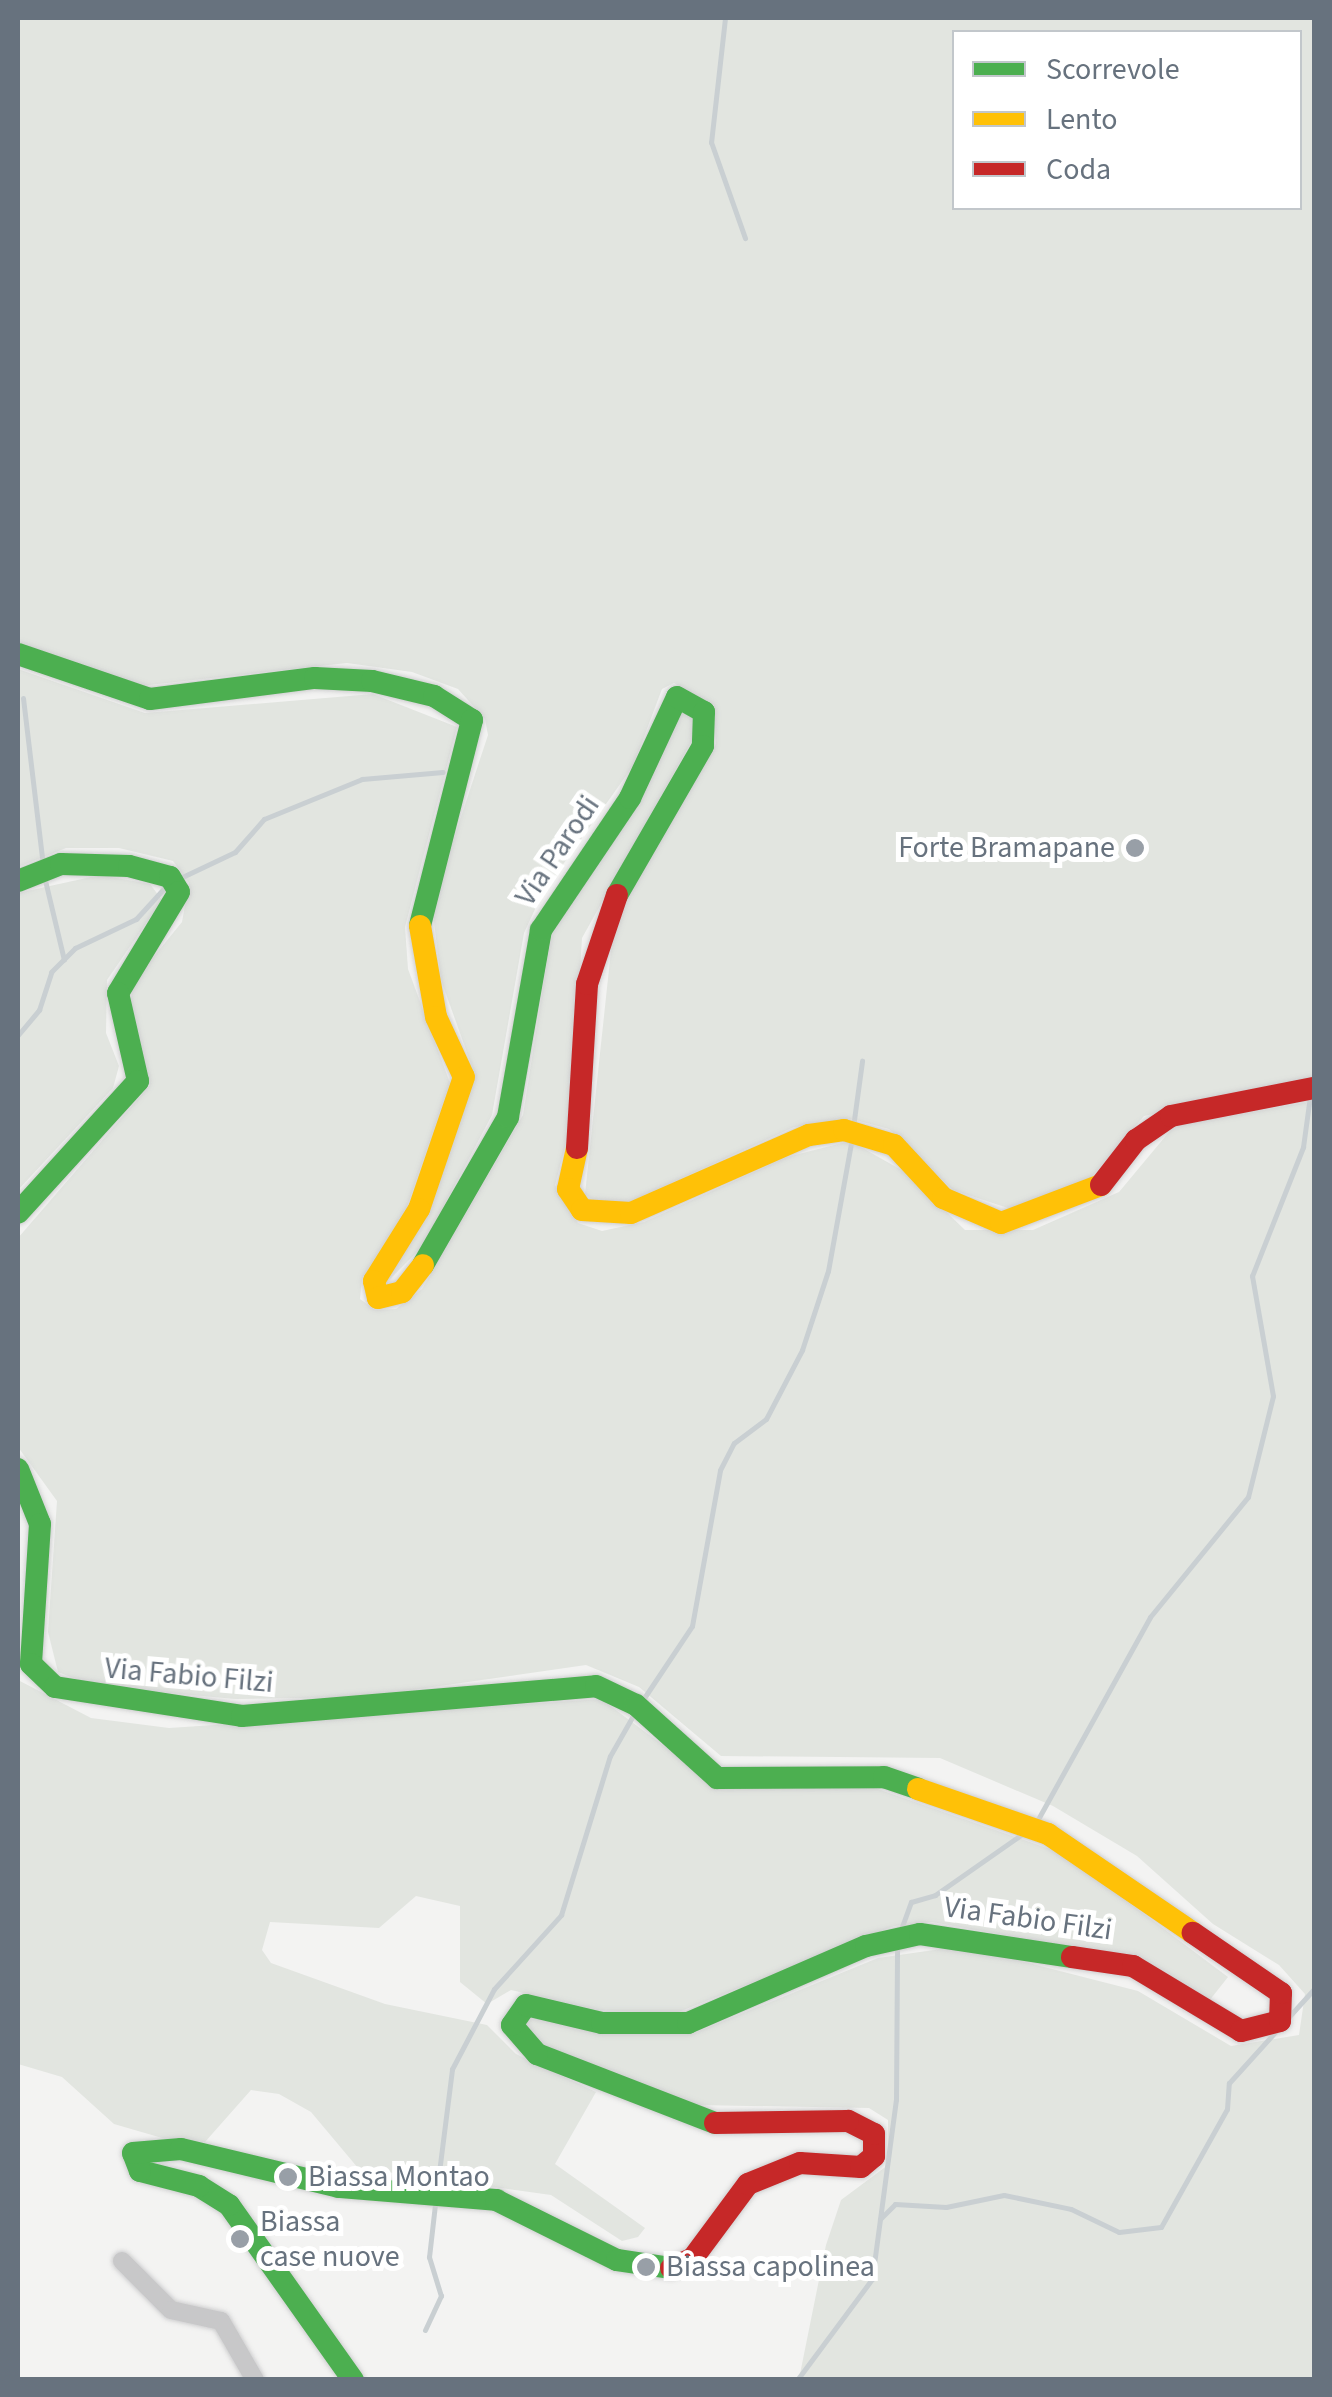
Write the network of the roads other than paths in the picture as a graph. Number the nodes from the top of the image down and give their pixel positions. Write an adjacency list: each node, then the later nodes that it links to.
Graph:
1 (18, 654): 3 (street, Via Parodi)
2 (18, 880): 4 (street)
3 (1314, 1088)
4 (18, 1213)
5 (18, 1469): 8 (street, Via Fabio Filzi)
6 (122, 2261): 7 (street)
7 (255, 2380)
8 (353, 2380)

